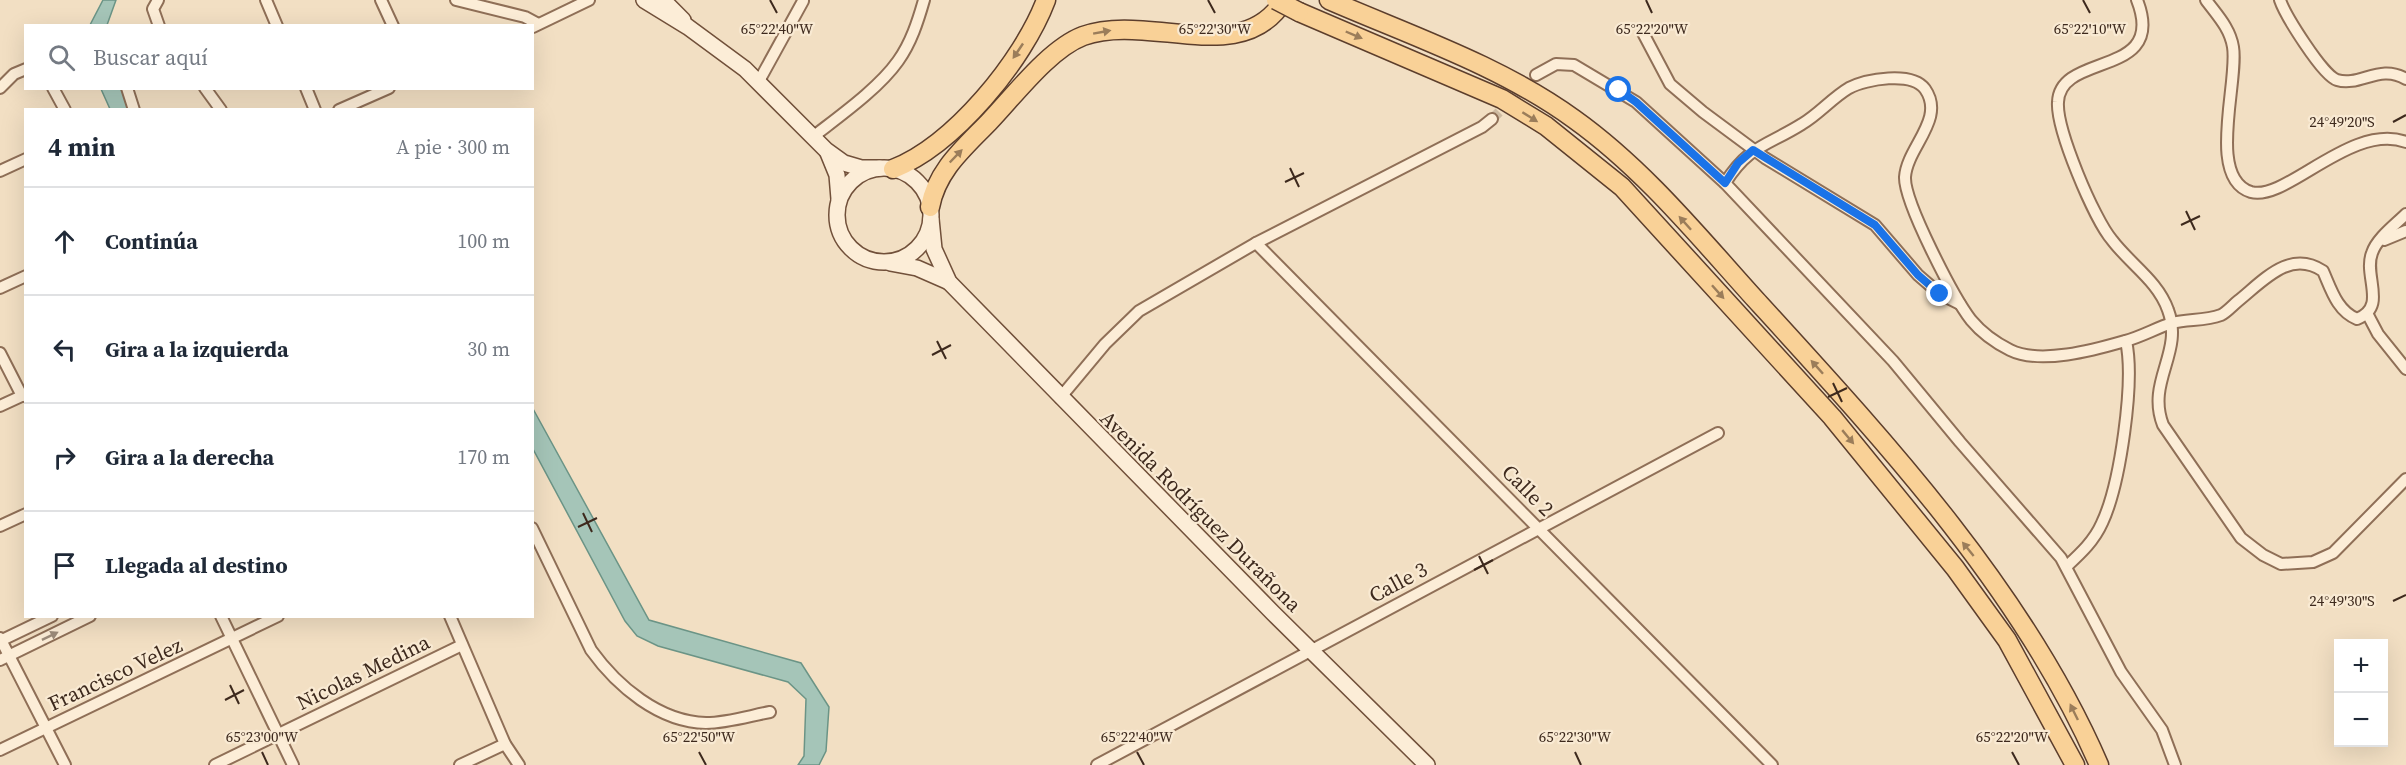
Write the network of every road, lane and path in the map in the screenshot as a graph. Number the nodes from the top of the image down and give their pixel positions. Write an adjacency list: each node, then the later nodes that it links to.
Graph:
1 (158, 0): 19 (street)
2 (266, 0): 20 (street)
3 (381, 0): 21 (street)
4 (456, 0): 22 (street)
5 (589, 0): 23 (street)
6 (644, 0): 24 (main road)
7 (663, 0): 24 (main road)
8 (676, 0): 24 (street)
9 (796, 0): 10 (street)
10 (805, 0): 29 (street)
11 (924, 0): 42 (street)
12 (1046, 0): 47 (main road, one-way to 47)
13 (1276, 0): 99 (main road, one-way to 99, bridge)
14 (1284, 0): 51 (main road, one-way to 14)
15 (1329, 0): 100 (main road, one-way to 15)
16 (2137, 0): 62 (street)
17 (2206, 0): 43 (street)
18 (2280, 0): 28 (street)
19 (158, 24)
20 (276, 24)
21 (392, 24)
22 (533, 24)
23 (535, 26)
24 (688, 27): 29 (main road)
25 (1643, 33): 45 (street)
26 (24, 69): 30 (street)
27 (1536, 75): 49 (street)
28 (2406, 79)
29 (759, 81): 42 (main road)
30 (0, 88)
31 (54, 90): 36 (street)
32 (128, 90): 37 (street)
33 (206, 90): 38 (street)
34 (307, 90): 39 (street)
35 (384, 90): 40 (street)
36 (64, 108)
37 (133, 108)
38 (220, 108)
39 (314, 108)
40 (344, 108)
41 (1492, 119): 55 (street)
42 (814, 136): 44 (main road)
43 (2406, 142)
44 (826, 150): 47 (main road); 50 (main road)
45 (1753, 150): 49 (street); 60 (street); 60 (street)
46 (24, 160): 48 (street)
47 (887, 169): 50 (main road); 51 (main road)
48 (0, 171)
49 (1725, 183): 75 (street)
50 (839, 200): 56 (main road)
51 (931, 213): 56 (main road); 58 (main road)
52 (2406, 214): 54 (street)
53 (2406, 231): 54 (street)
54 (2378, 242): 61 (street)
55 (1256, 243): 67 (street); 73 (street, Calle 2)
56 (883, 262): 58 (main road)
57 (24, 277): 59 (street)
58 (949, 282): 67 (main road, Avenida Rodríguez Durañona)
59 (0, 288)
60 (1960, 304): 63 (street)
61 (2368, 315): 62 (street); 65 (street)
62 (2172, 323): 63 (street); 70 (street)
63 (2126, 341): 75 (street)
64 (0, 353): 66 (street)
65 (2406, 369)
66 (24, 395): 68 (street)
67 (1060, 398): 84 (main road, Avenida Rodríguez Durañona)
68 (0, 406)
69 (1718, 433): 73 (street, Calle 3)
70 (2406, 479)
71 (24, 515): 72 (street)
72 (0, 526)
73 (1539, 528): 84 (street, Calle 3); 98 (street, Calle 2)
74 (534, 532): 86 (street)
75 (2067, 567): 101 (street)
76 (48, 618): 82 (street)
77 (86, 618): 85 (street, one-way to 77)
78 (221, 618): 81 (street)
79 (274, 618): 81 (street, Francisco Velez)
80 (451, 618): 83 (street)
81 (232, 639): 87 (street, Francisco Velez); 88 (street)
82 (0, 640): 85 (street)
83 (462, 645): 88 (street, Nicolas Medina); 89 (street)
84 (1311, 651): 96 (street, Calle 3); 97 (main road, Avenida Rodríguez Durañona)
85 (5, 657): 87 (street)
86 (770, 712)
87 (47, 727): 90 (street, Francisco Velez); 91 (street)
88 (278, 735): 92 (street, Nicolas Medina); 93 (street)
89 (505, 744): 94 (street); 95 (street)
90 (0, 750)
91 (65, 765)
92 (215, 765)
93 (293, 765)
94 (460, 765)
95 (519, 765)
96 (1097, 765)
97 (1427, 765)
98 (1772, 765)
99 (2075, 765)
100 (2099, 765)
101 (2175, 765)

